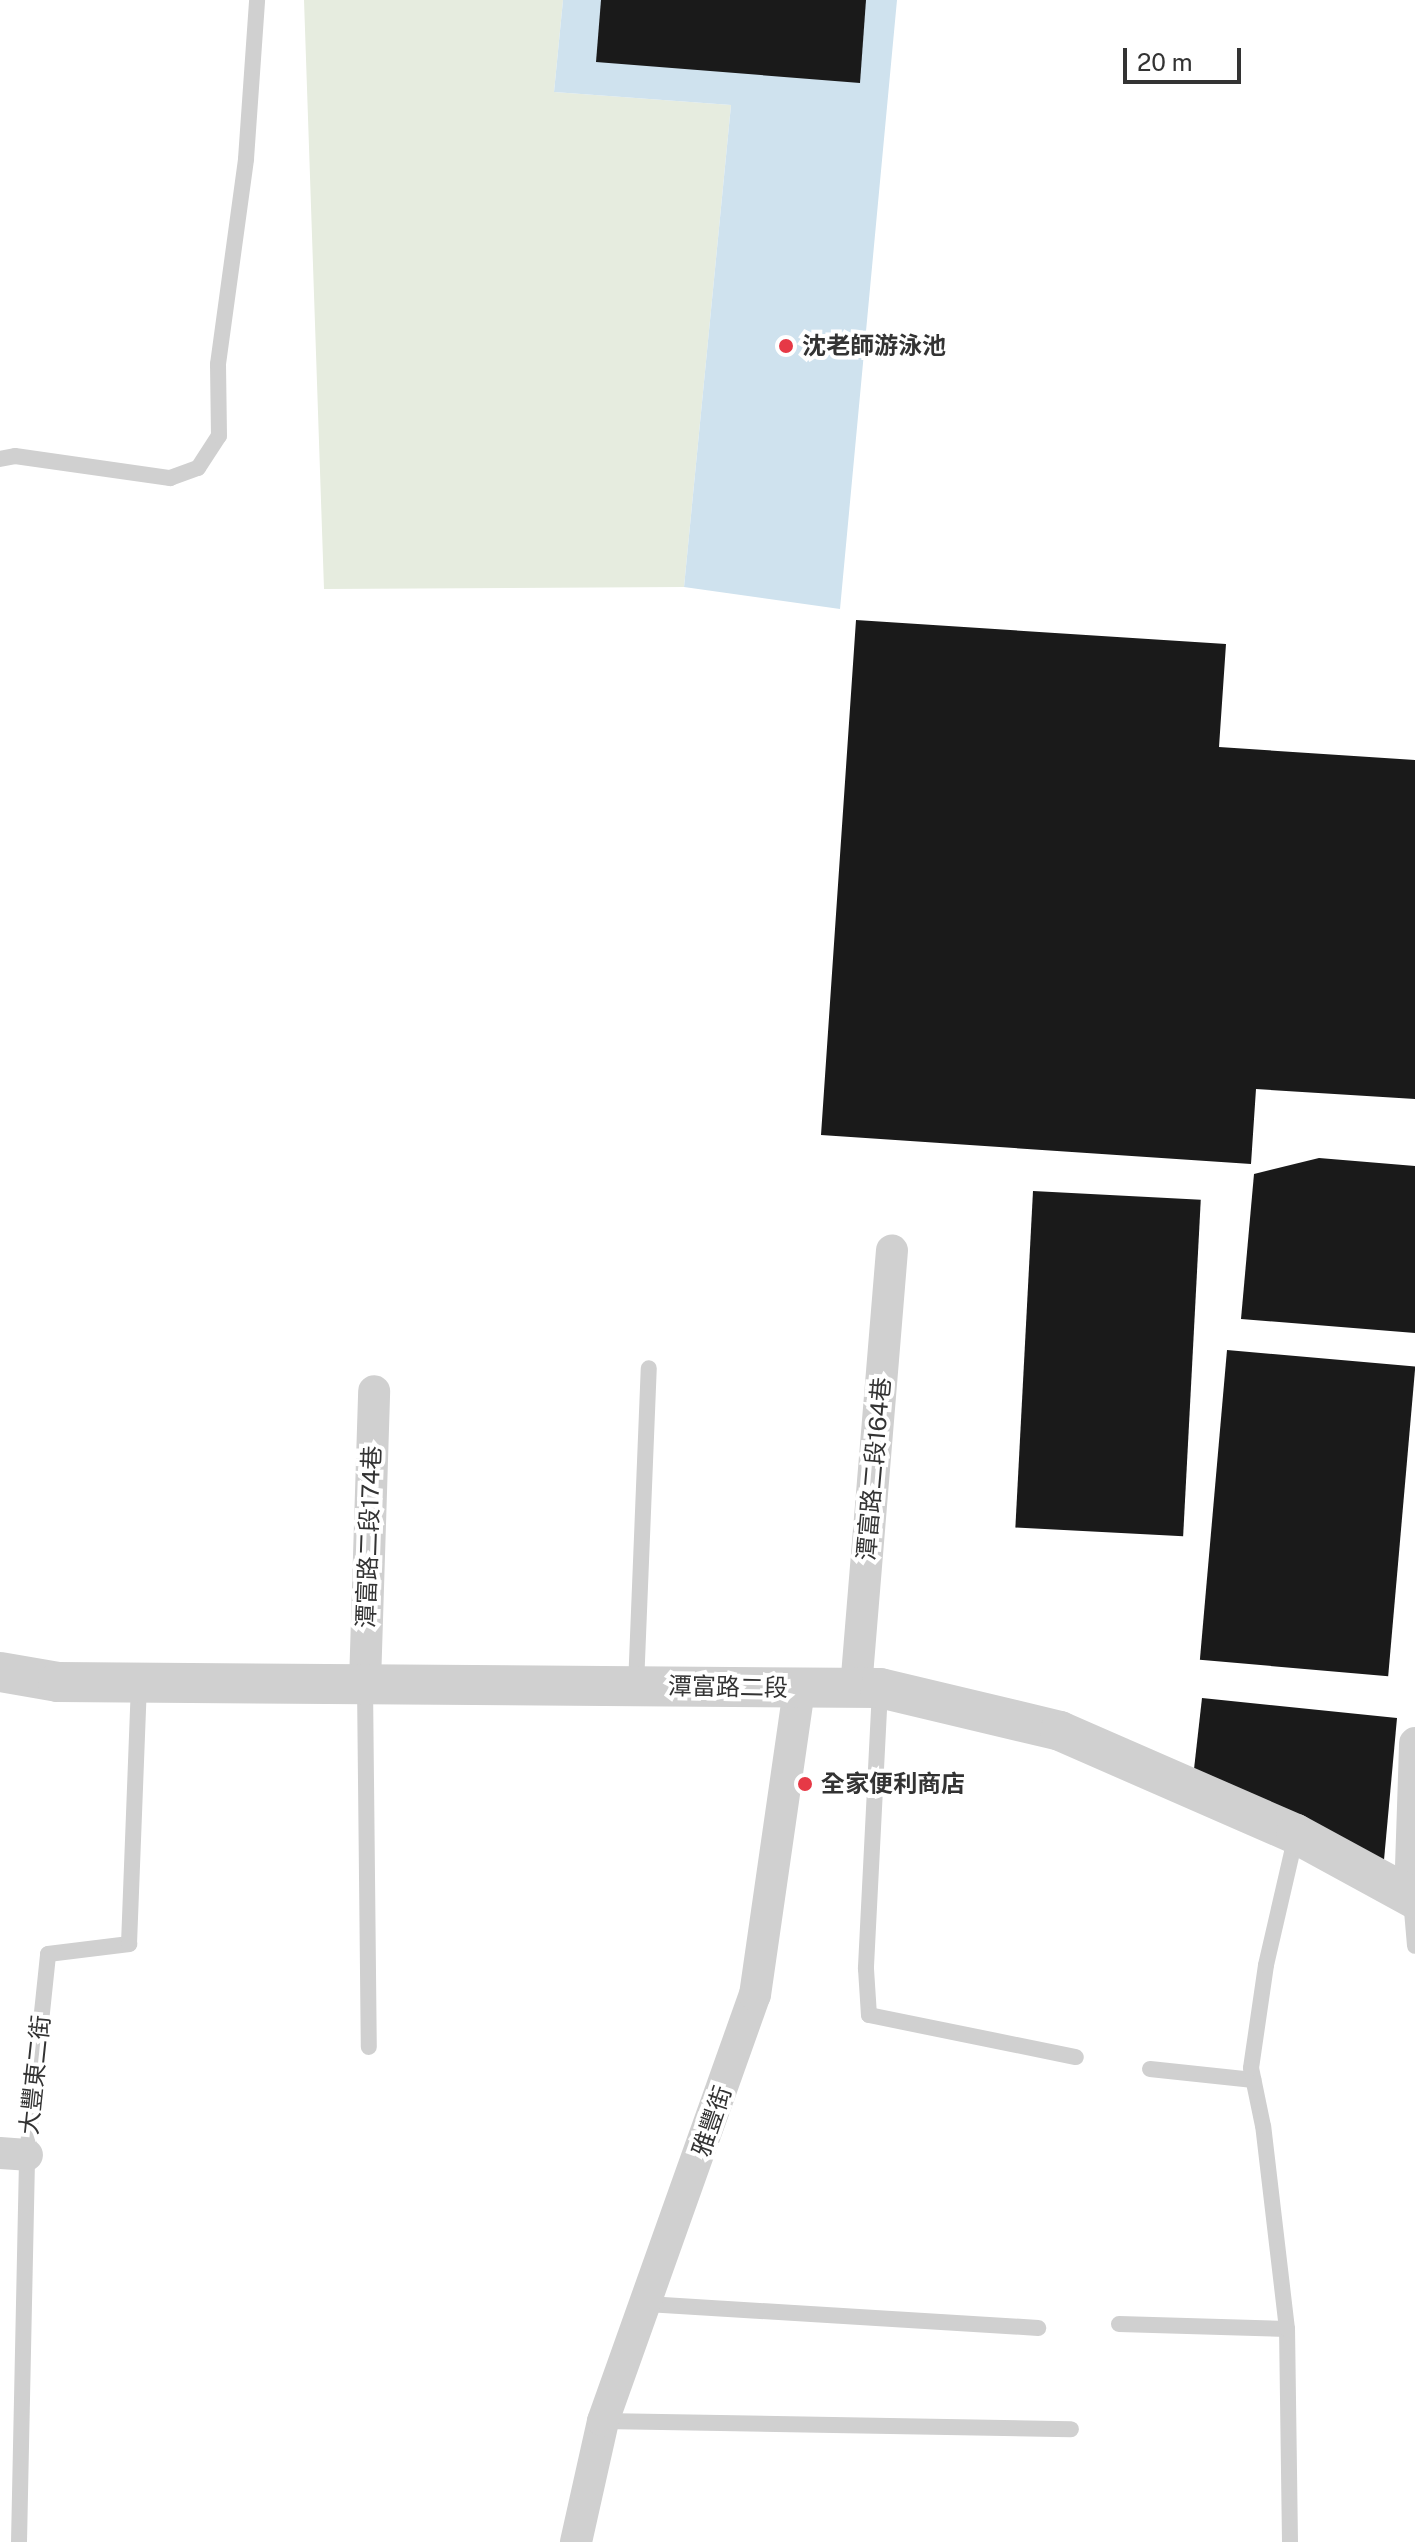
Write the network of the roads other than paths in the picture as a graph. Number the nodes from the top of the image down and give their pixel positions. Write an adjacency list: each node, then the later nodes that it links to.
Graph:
1 (257, 0): 2 (lane)
2 (0, 459)
3 (892, 1250): 11 (street, 潭富路二段164巷)
4 (649, 1368): 9 (lane)
5 (374, 1391): 8 (street, 潭富路二段174巷)
6 (0, 1672): 7 (street, 潭富路二段)
7 (139, 1680): 8 (street, 潭富路二段); 20 (lane, 大豐東二街)
8 (365, 1683): 9 (street, 潭富路二段); 16 (lane)
9 (636, 1686): 10 (street, 潭富路二段)
10 (799, 1688): 11 (street, 潭富路二段); 21 (street, 雅豐街)
11 (868, 1688): 13 (street, 潭富路二段); 17 (lane)
12 (1415, 1743): 14 (street)
13 (1296, 1834): 14 (street, 潭富路二段); 19 (lane)
14 (1413, 1898): 15 (lane)
15 (1415, 1946)
16 (369, 2047)
17 (1076, 2057)
18 (1150, 2069): 19 (lane)
19 (1253, 2080): 24 (lane)
20 (13, 2154): 27 (lane, 大豐東二街)
21 (647, 2304): 23 (lane); 25 (street, 雅豐街)
22 (1119, 2324): 24 (lane)
23 (1038, 2328)
24 (1287, 2329): 29 (lane)
25 (603, 2421): 26 (lane); 28 (street, 雅豐街)
26 (1071, 2429)
27 (19, 2542)
28 (576, 2542)
29 (1290, 2542)

